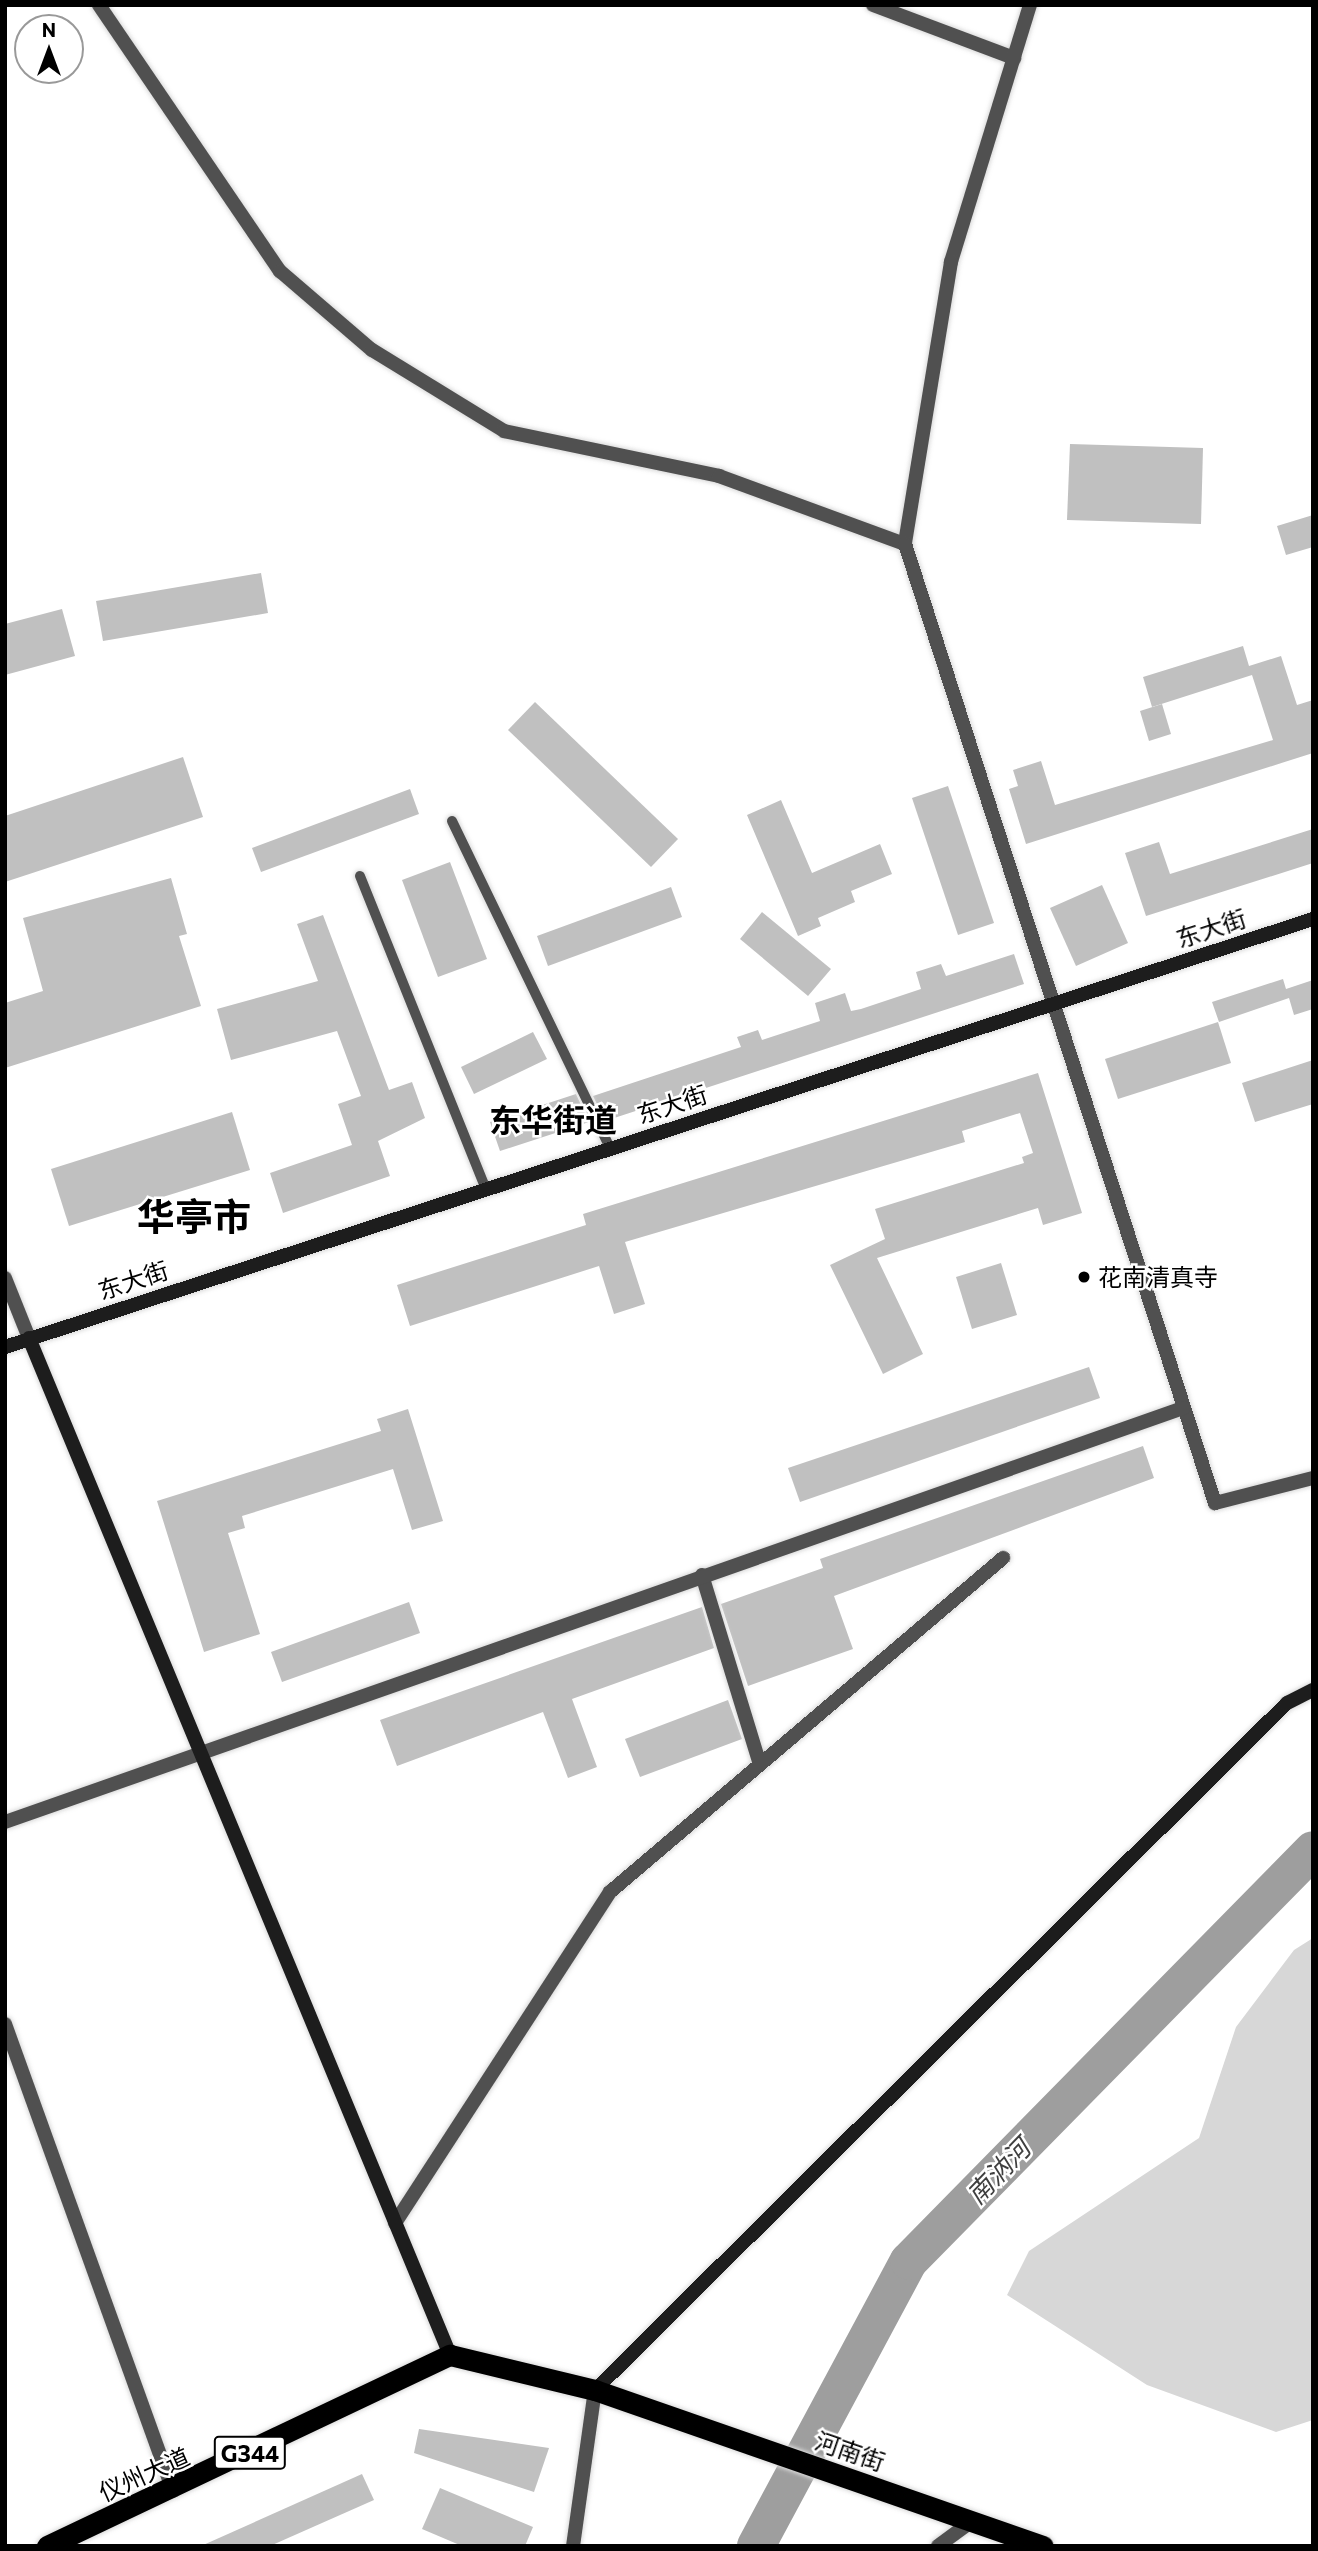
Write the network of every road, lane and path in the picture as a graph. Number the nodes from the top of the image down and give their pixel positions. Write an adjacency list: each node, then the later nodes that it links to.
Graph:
1 (100, 5): 5 (street)
2 (873, 5): 4 (street)
3 (1030, 5): 4 (street)
4 (1014, 58): 5 (street)
5 (905, 544): 9 (street)
6 (452, 821): 10 (lane)
7 (360, 876): 11 (lane)
8 (1313, 919): 9 (street, 东大街)
9 (1049, 1005): 10 (street, 东大街); 15 (street)
10 (610, 1148): 11 (street, 东大街)
11 (486, 1189): 13 (street, 东大街)
12 (5, 1278): 13 (street)
13 (29, 1338): 14 (street, 东大街); 20 (street)
14 (5, 1347)
15 (1183, 1408): 16 (street); 18 (street)
16 (1313, 1478)
17 (1003, 1558): 21 (street)
18 (702, 1575): 20 (street); 21 (street)
19 (1313, 1690): 26 (street)
20 (199, 1750): 22 (street); 24 (street)
21 (759, 1762): 24 (street)
22 (5, 1822)
23 (5, 2024): 27 (street)
24 (395, 2223): 25 (street)
25 (450, 2355): 26 (highway); 27 (highway, 仪州大道 / G344)
26 (595, 2390): 28 (highway, 河南街); 30 (street)
27 (173, 2491): 29 (highway, 仪州大道 / G344)
28 (972, 2521): 31 (street); 32 (highway, 河南街)
29 (47, 2546)
30 (573, 2546)
31 (938, 2546)
32 (1043, 2546)

